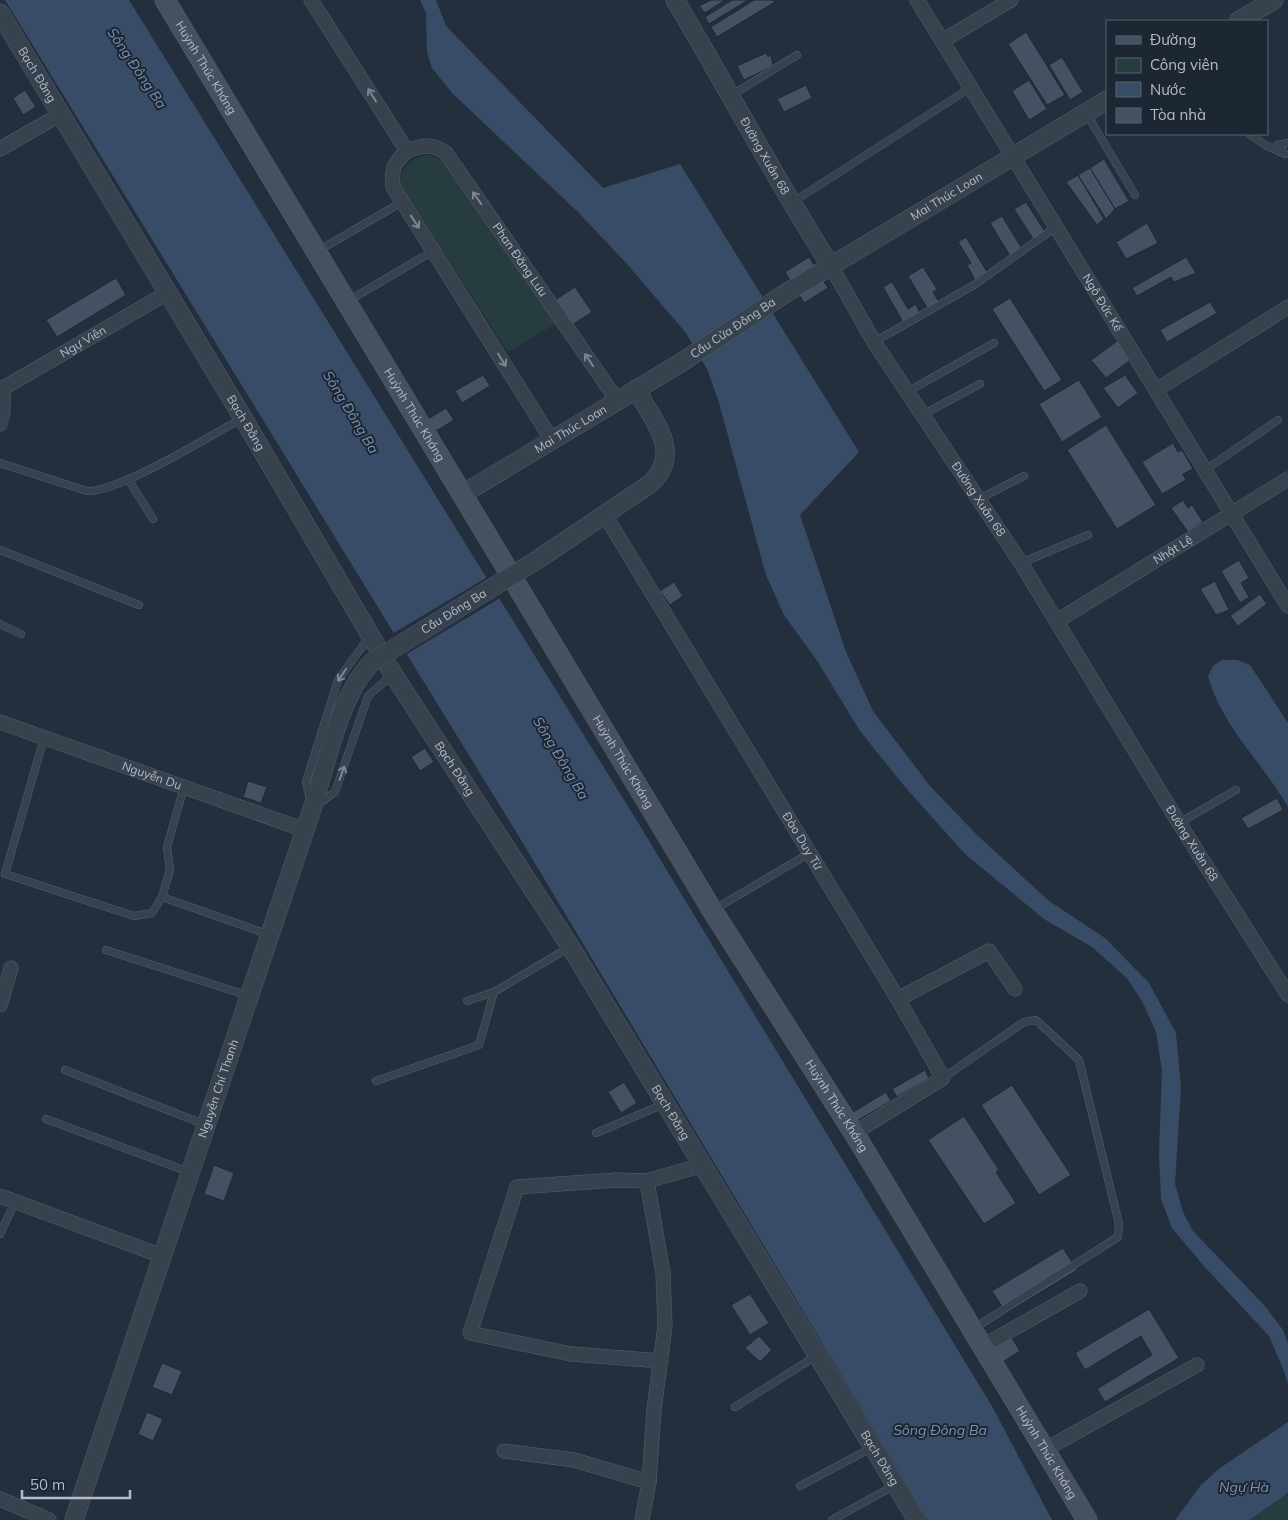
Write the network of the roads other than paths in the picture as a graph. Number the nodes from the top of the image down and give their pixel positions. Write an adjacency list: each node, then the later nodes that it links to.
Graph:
1 (165, 0): 25 (main road, Huỳnh Thúc Kháng)
2 (312, 0): 19 (street, one-way to 2)
3 (676, 0): 12 (street, Đường Xuân 68)
4 (917, 0): 9 (street, Ngô Đức Kế)
5 (1011, 0): 9 (street)
6 (1274, 0): 8 (street)
7 (0, 13): 15 (street, Bạch Đằng)
8 (1240, 20)
9 (942, 41): 11 (street, Ngô Đức Kế)
10 (798, 55): 12 (lane)
11 (970, 88): 20 (street, Ngô Đức Kế); 23 (lane)
12 (732, 95): 23 (street, Đường Xuân 68)
13 (1106, 101): 14 (street, Mai Thúc Loan)
14 (1086, 113): 20 (street, Mai Thúc Loan); 21 (lane)
15 (61, 114): 18 (street); 29 (street, Bạch Đằng)
16 (1251, 135): 17 (lane)
17 (1288, 143)
18 (0, 149)
19 (407, 151): 22 (street); 40 (street, Phan Đăng Lưu, one-way to 19)
20 (1013, 157): 24 (street, Ngô Đức Kế); 27 (street, Mai Thúc Loan)
21 (1135, 195)
22 (402, 202): 25 (lane); 26 (street, one-way to 26)
23 (791, 204): 27 (street, Đường Xuân 68)
24 (1056, 227): 32 (lane); 38 (street, Ngô Đức Kế)
25 (318, 251): 30 (main road, Huỳnh Thúc Kháng)
26 (433, 251): 30 (lane); 45 (street, one-way to 45)
27 (831, 266): 28 (street, Mai Thúc Loan); 32 (street, Đường Xuân 68)
28 (786, 293): 34 (street, Cầu Cửa Đông Ba)
29 (167, 294): 36 (street, Ngự Viên); 42 (street, Bạch Đằng)
30 (347, 302): 51 (main road, Huỳnh Thúc Kháng)
31 (1288, 307): 38 (street)
32 (874, 342): 39 (street, Đường Xuân 68)
33 (994, 344): 39 (lane)
34 (679, 364): 37 (street, Mai Thúc Loan)
35 (980, 384): 41 (lane)
36 (2, 389): 44 (street)
37 (636, 389): 40 (street, Mai Thúc Loan); 53 (street)
38 (1156, 390): 47 (street, Ngô Đức Kế)
39 (907, 392): 41 (street, Đường Xuân 68)
40 (617, 400): 45 (street, Mai Thúc Loan)
41 (922, 415): 52 (street, Đường Xuân 68)
42 (243, 418): 49 (lane); 64 (street, Bạch Đằng)
43 (1278, 420): 47 (lane)
44 (0, 424)
45 (552, 440): 51 (street, Mai Thúc Loan)
46 (0, 463): 49 (lane)
47 (1205, 470): 54 (street, Ngô Đức Kế)
48 (1024, 476): 52 (lane)
49 (128, 479): 55 (lane)
50 (1288, 480): 54 (street, Nhật Lệ)
51 (461, 495): 76 (main road, Huỳnh Thúc Kháng)
52 (979, 498): 58 (street, Đường Xuân 68)
53 (605, 515): 65 (street, Cầu Đông Ba, bridge); 74 (street, Đào Duy Từ)
54 (1232, 516): 60 (street, Ngô Đức Kế); 61 (street, Nhật Lệ)
55 (153, 519)
56 (1088, 534): 58 (lane)
57 (0, 550): 59 (lane)
58 (1021, 563): 61 (street, Đường Xuân 68)
59 (140, 605)
60 (1288, 606)
61 (1058, 621): 72 (street, Đường Xuân 68)
62 (0, 624): 63 (lane)
63 (22, 634)
64 (371, 636): 66 (street, Bạch Đằng); 71 (lane, one-way to 71)
65 (372, 662): 71 (street, Nguyễn Chí Thanh)
66 (393, 674): 71 (lane, one-way to 66); 78 (street, Bạch Đằng)
67 (0, 722): 68 (street, Nguyễn Du)
68 (44, 738): 69 (street, Nguyễn Du); 75 (lane)
69 (184, 787): 73 (street, Nguyễn Du); 75 (lane)
70 (1236, 790): 72 (lane)
71 (312, 809): 73 (street, Nguyễn Chí Thanh)
72 (1179, 823): 81 (street, Đường Xuân 68)
73 (305, 830): 77 (street, Nguyễn Chí Thanh)
74 (810, 853): 76 (lane); 86 (street, Đào Duy Từ)
75 (162, 897): 77 (lane)
76 (712, 910): 96 (main road, Huỳnh Thúc Kháng)
77 (270, 935): 84 (street, Nguyễn Chí Thanh)
78 (570, 946): 83 (lane); 92 (street, Bạch Đằng)
79 (106, 950): 84 (lane)
80 (11, 968): 88 (street)
81 (1284, 979): 85 (street, Đường Xuân 68)
82 (1015, 989): 86 (street)
83 (494, 992): 87 (lane); 91 (lane)
84 (250, 996): 94 (street, Nguyễn Chí Thanh)
85 (1288, 996)
86 (898, 999): 90 (street, Đào Duy Từ)
87 (468, 1002)
88 (0, 1006)
89 (64, 1070): 94 (lane)
90 (943, 1078): 96 (street); 105 (lane)
91 (376, 1080)
92 (666, 1103): 95 (lane); 97 (street, Bạch Đằng)
93 (46, 1119): 98 (lane)
94 (206, 1125): 98 (street, Nguyễn Chí Thanh)
95 (596, 1133)
96 (854, 1133): 105 (main road, Huỳnh Thúc Kháng)
97 (703, 1165): 99 (street); 106 (street, Bạch Đằng)
98 (190, 1173): 103 (street, Nguyễn Chí Thanh)
99 (647, 1181): 107 (street); 107 (street)
100 (0, 1196): 101 (street)
101 (15, 1202): 102 (lane); 103 (street)
102 (0, 1234)
103 (162, 1256): 118 (street, Nguyễn Chí Thanh)
104 (1080, 1291): 105 (street)
105 (978, 1337): 111 (main road, Huỳnh Thúc Kháng)
106 (817, 1355): 109 (lane); 110 (street, Bạch Đằng)
107 (660, 1361): 113 (street)
108 (1197, 1365): 111 (street)
109 (735, 1407)
110 (873, 1447): 114 (street, Bạch Đằng); 115 (lane)
111 (1046, 1449): 122 (main road, Huỳnh Thúc Kháng)
112 (504, 1451): 113 (street)
113 (649, 1482): 119 (street)
114 (896, 1484): 120 (lane); 121 (street, Bạch Đằng)
115 (800, 1486)
116 (0, 1500): 117 (street)
117 (49, 1520)
118 (74, 1520)
119 (642, 1520)
120 (833, 1520)
121 (917, 1520)
122 (1087, 1520)

